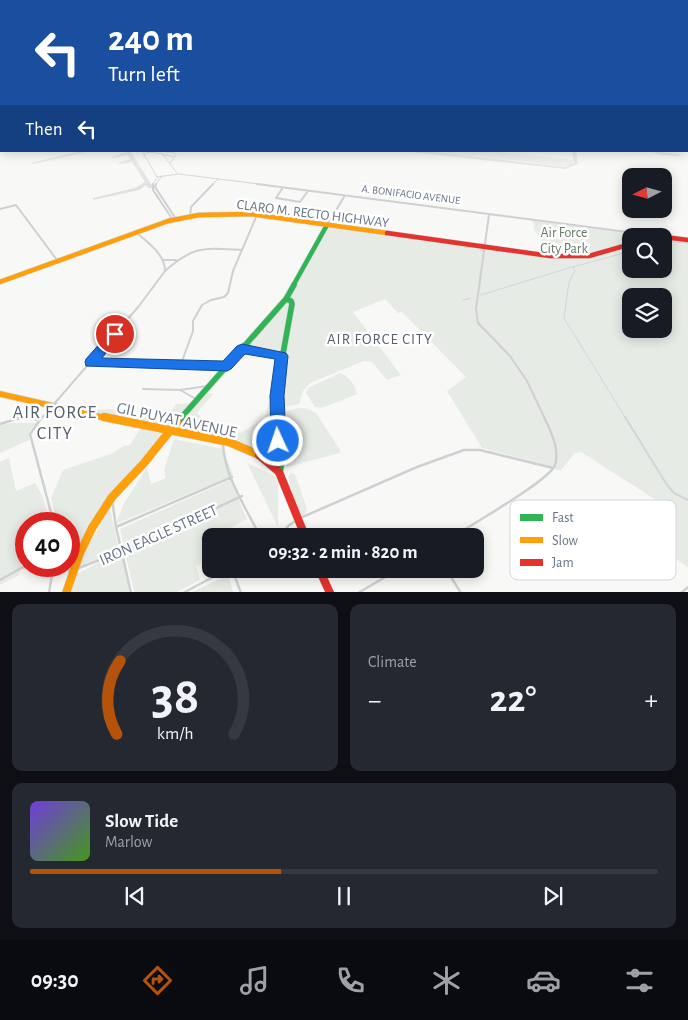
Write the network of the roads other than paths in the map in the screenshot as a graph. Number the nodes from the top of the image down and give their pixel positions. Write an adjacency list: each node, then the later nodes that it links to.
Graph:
1 (142, 152): 4 (street)
2 (162, 153): 4 (street); 5 (street); 6 (street)
3 (174, 153): 5 (street)
4 (144, 156): 10 (street)
5 (174, 157): 6 (street)
6 (170, 163): 7 (street)
7 (176, 171): 8 (street); 9 (street)
8 (168, 174): 9 (street, A. BONIFACIO AVENUE); 11 (street, A. BONIFACIO AVENUE)
9 (179, 174): 12 (street, A. BONIFACIO AVENUE)
10 (157, 177): 11 (street, A. BONIFACIO AVENUE); 16 (street)
11 (161, 177): 16 (street)
12 (218, 179): 13 (street, A. BONIFACIO AVENUE); 19 (street)
13 (283, 188): 14 (street, A. BONIFACIO AVENUE); 14 (street)
14 (308, 191): 15 (street, A. BONIFACIO AVENUE)
15 (344, 196): 18 (street, A. BONIFACIO AVENUE); 22 (street)
16 (161, 200): 21 (street)
17 (0, 209): 30 (street)
18 (489, 214): 23 (street, A. BONIFACIO AVENUE); 28 (street)
19 (190, 217): 20 (main road, CLARO M. RECTO HIGHWAY); 21 (main road, CLARO M. RECTO HIGHWAY)
20 (256, 217): 22 (main road, CLARO M. RECTO HIGHWAY); 29 (street)
21 (174, 220): 24 (main road, CLARO M. RECTO HIGHWAY)
22 (327, 225): 28 (main road, CLARO M. RECTO HIGHWAY); 35 (main road)
23 (622, 231)
24 (136, 232): 30 (main road, CLARO M. RECTO HIGHWAY); 31 (street)
25 (672, 238): 26 (main road)
26 (688, 240)
27 (622, 247): 28 (main road, CLARO M. RECTO HIGHWAY)
28 (486, 248): 51 (street)
29 (242, 250): 32 (street); 39 (street)
30 (56, 260): 34 (main road, CLARO M. RECTO HIGHWAY)
31 (164, 260): 32 (street); 33 (street)
32 (176, 260): 33 (street)
33 (165, 271): 38 (street)
34 (0, 282)
35 (286, 299): 36 (main road); 37 (main road)
36 (242, 349): 37 (street); 40 (main road)
37 (282, 356): 52 (main road)
38 (91, 362): 39 (street); 46 (street)
39 (181, 364): 40 (street)
40 (227, 366): 41 (main road)
41 (209, 386): 43 (street); 45 (main road)
42 (143, 389): 43 (street)
43 (180, 390): 45 (street)
44 (0, 394): 46 (main road, GIL PUYAT AVENUE)
45 (197, 400): 49 (main road)
46 (52, 407): 47 (street); 49 (main road, GIL PUYAT AVENUE)
47 (40, 420): 48 (street); 58 (street)
48 (0, 424)
49 (171, 430): 50 (main road, GIL PUYAT AVENUE); 55 (main road)
50 (223, 440): 52 (main road, GIL PUYAT AVENUE); 53 (street)
51 (554, 468): 56 (street); 59 (street)
52 (280, 473): 59 (main road)
53 (232, 477): 54 (street); 60 (street)
54 (242, 496): 61 (street); 65 (street, IRON EAGLE STREET)
55 (112, 497): 60 (street); 66 (main road)
56 (510, 500)
57 (510, 500): 64 (street)
58 (51, 512)
59 (298, 519): 62 (street); 63 (main road)
60 (116, 527): 65 (street)
61 (256, 528)
62 (287, 528)
63 (302, 528)
64 (466, 528)
65 (121, 552): 67 (street, IRON EAGLE STREET); 80 (street)
66 (80, 553)
67 (80, 570)
68 (15, 572): 76 (street)
69 (51, 577): 78 (street)
70 (72, 577): 79 (main road)
71 (210, 578): 81 (street)
72 (236, 578): 82 (street)
73 (323, 578): 83 (main road)
74 (383, 578): 84 (street)
75 (452, 578): 85 (street)
76 (0, 580)
77 (688, 587): 86 (street)
78 (49, 592)
79 (66, 592)
80 (131, 592)
81 (183, 592)
82 (241, 592)
83 (330, 592)
84 (358, 592)
85 (462, 592)
86 (681, 592)

